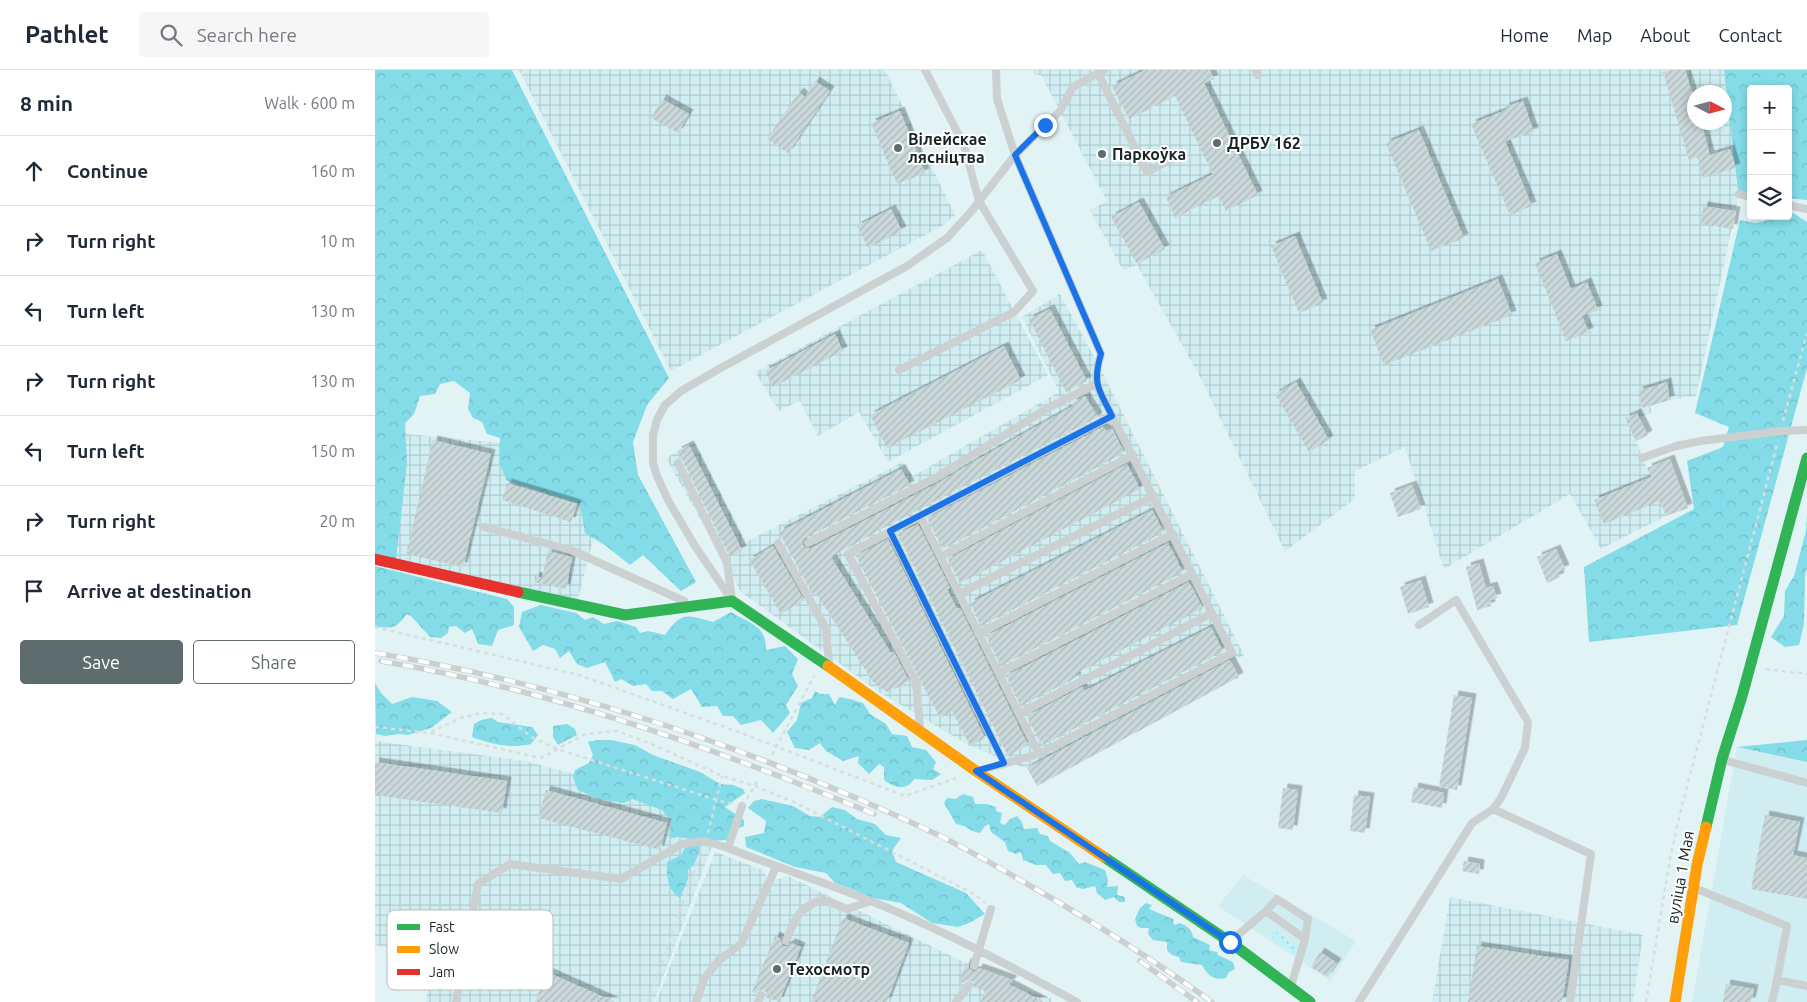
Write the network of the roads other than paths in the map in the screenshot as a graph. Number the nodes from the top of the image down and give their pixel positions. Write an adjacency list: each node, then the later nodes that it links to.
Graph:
1 (925, 70): 8 (lane)
2 (996, 70): 4 (lane)
3 (1101, 72): 4 (lane); 5 (lane)
4 (1015, 155): 8 (lane); 12 (lane)
5 (1178, 156)
6 (1739, 194): 7 (lane)
7 (1747, 196)
8 (979, 201): 11 (lane); 30 (lane)
9 (1792, 206): 10 (lane)
10 (1807, 210)
11 (899, 370)
12 (1096, 384): 13 (lane); 25 (lane)
13 (1112, 416): 15 (lane); 20 (lane)
14 (1807, 430): 16 (lane)
15 (1133, 455): 19 (lane); 26 (lane)
16 (1642, 458)
17 (1807, 458): 40 (street, вуліца 1 Мая)
18 (678, 463): 30 (lane)
19 (1154, 496): 23 (lane); 29 (lane)
20 (920, 516): 22 (lane); 26 (lane)
21 (484, 527): 31 (lane)
22 (890, 531): 38 (lane); 41 (lane)
23 (1173, 534): 28 (lane); 34 (lane)
24 (778, 543): 35 (lane)
25 (808, 543)
26 (942, 556): 29 (lane)
27 (375, 559): 31 (street)
28 (1192, 574): 32 (lane); 36 (lane)
29 (959, 594): 34 (lane)
30 (732, 601): 31 (street); 35 (street)
31 (695, 606)
32 (1212, 613): 37 (lane); 39 (lane)
33 (1419, 625): 45 (lane)
34 (978, 634): 36 (lane)
35 (830, 667): 38 (street)
36 (999, 673): 37 (lane)
37 (1019, 714): 39 (lane)
38 (920, 731): 42 (street)
39 (1039, 754): 41 (lane)
40 (1722, 759): 43 (lane); 48 (street, вуліца 1 Мая)
41 (1004, 763): 42 (lane)
42 (976, 771): 55 (street)
43 (1807, 784)
44 (742, 806): 46 (lane)
45 (1493, 809): 66 (lane); 67 (lane)
46 (728, 848): 47 (lane); 51 (lane)
47 (776, 867): 49 (lane); 62 (lane)
48 (1694, 889): 58 (lane); 68 (street, вуліца 1 Мая)
49 (871, 901): 54 (lane); 56 (lane)
50 (991, 909): 56 (lane)
51 (473, 910)
52 (1266, 911): 53 (lane); 53 (lane); 55 (lane)
53 (1305, 939): 60 (lane)
54 (786, 941)
55 (1230, 942): 60 (street)
56 (978, 949): 57 (lane); 64 (lane)
57 (975, 966)
58 (1777, 980): 61 (lane); 69 (lane)
59 (969, 985): 63 (lane)
60 (1291, 986): 65 (street)
61 (1807, 986)
62 (696, 1002)
63 (956, 1002)
64 (1077, 1002)
65 (1310, 1002)
66 (1359, 1002)
67 (1570, 1002)
68 (1675, 1002)
69 (1772, 1002)

